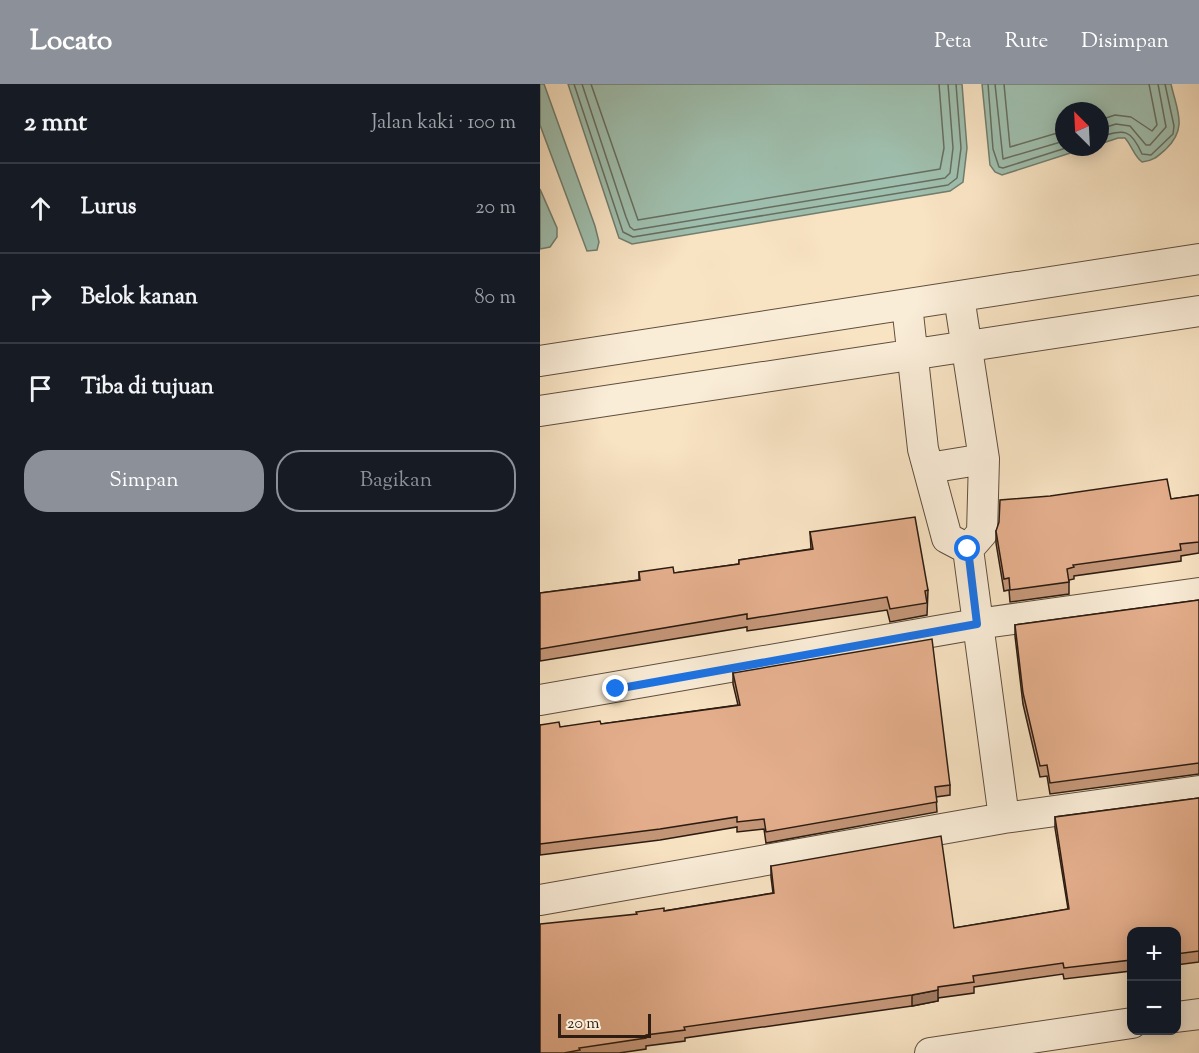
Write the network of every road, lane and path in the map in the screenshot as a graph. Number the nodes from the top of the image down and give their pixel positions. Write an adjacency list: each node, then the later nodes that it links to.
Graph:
1 (1199, 259): 2 (street)
2 (959, 297): 3 (street); 5 (street)
3 (907, 305): 6 (street); 7 (street)
4 (1199, 311): 5 (street)
5 (966, 347): 6 (street); 9 (street)
6 (914, 355): 8 (street); 10 (street)
7 (540, 361)
8 (540, 411)
9 (984, 459): 10 (street); 11 (street)
10 (929, 468): 11 (street)
11 (968, 549): 13 (street)
12 (1199, 593): 13 (street)
13 (977, 624): 14 (street); 16 (street)
14 (540, 700)
15 (1199, 791): 16 (street)
16 (1004, 818): 17 (street)
17 (540, 900)
18 (1199, 1014): 19 (street)
19 (1181, 1016)
20 (1127, 1024): 21 (street)
21 (930, 1053)

